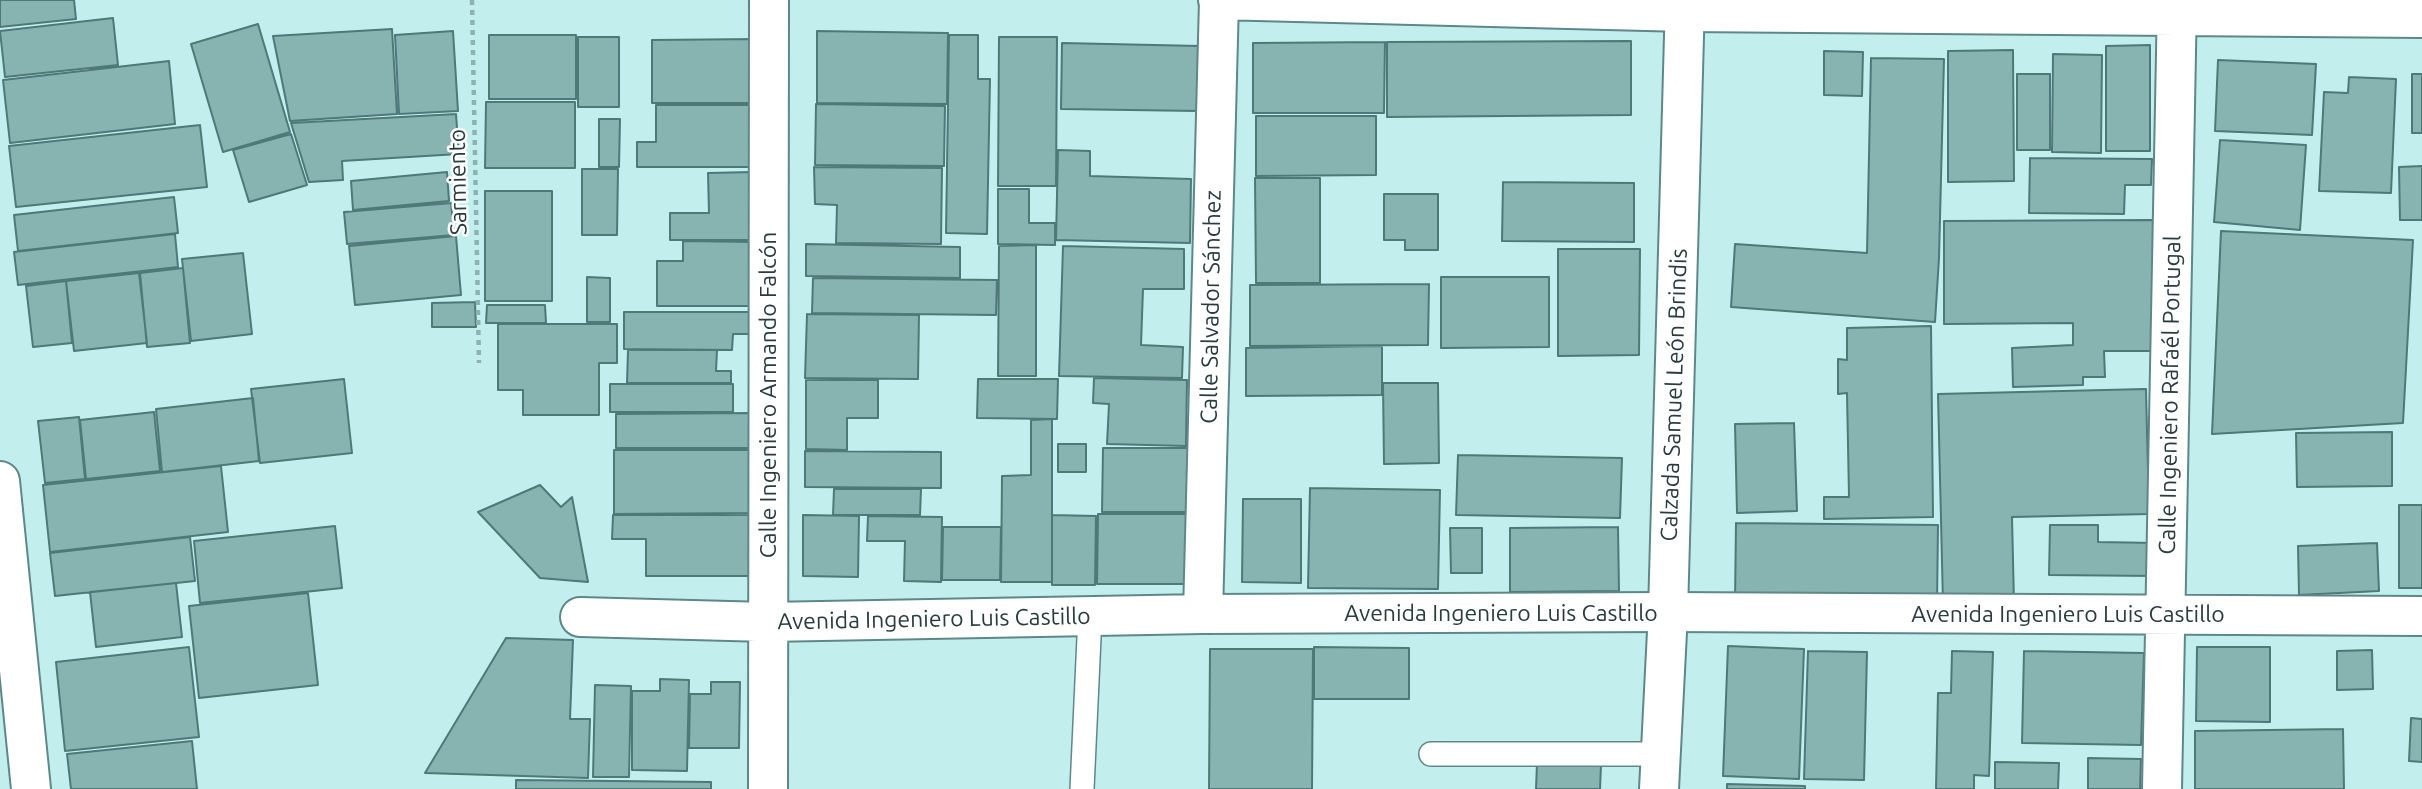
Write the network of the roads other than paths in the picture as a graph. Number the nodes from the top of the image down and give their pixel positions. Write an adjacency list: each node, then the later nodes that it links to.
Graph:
1 (769, 0): 13 (street, Calle Ingeniero Armando Falcón)
2 (1219, 0): 3 (street); 8 (street, Calle Salvador Sánchez)
3 (1685, 6): 4 (street); 7 (street, Calzada Samuel León Brindis)
4 (2176, 7): 5 (street); 9 (street, Calle Ingeniero Rafaél Portugal)
5 (2422, 18)
6 (0, 481): 16 (street)
7 (1668, 612): 8 (street, Avenida Ingeniero Luis Castillo); 9 (street, Avenida Ingeniero Luis Castillo); 15 (street, Calzada Samuel León Brindis)
8 (1203, 614): 10 (street, Avenida Ingeniero Luis Castillo)
9 (2167, 615): 11 (street, Avenida Ingeniero Luis Castillo); 19 (street, Calle Ingeniero Rafaél Portugal)
10 (1090, 616): 13 (street, Avenida Ingeniero Luis Castillo); 18 (lane)
11 (2422, 616)
12 (580, 617): 13 (street, Avenida Ingeniero Luis Castillo)
13 (767, 622): 17 (street, Calle Ingeniero Armando Falcón)
14 (1431, 754): 15 (lane)
15 (1660, 771)
16 (31, 789)
17 (768, 789)
18 (1082, 789)
19 (2162, 789)

